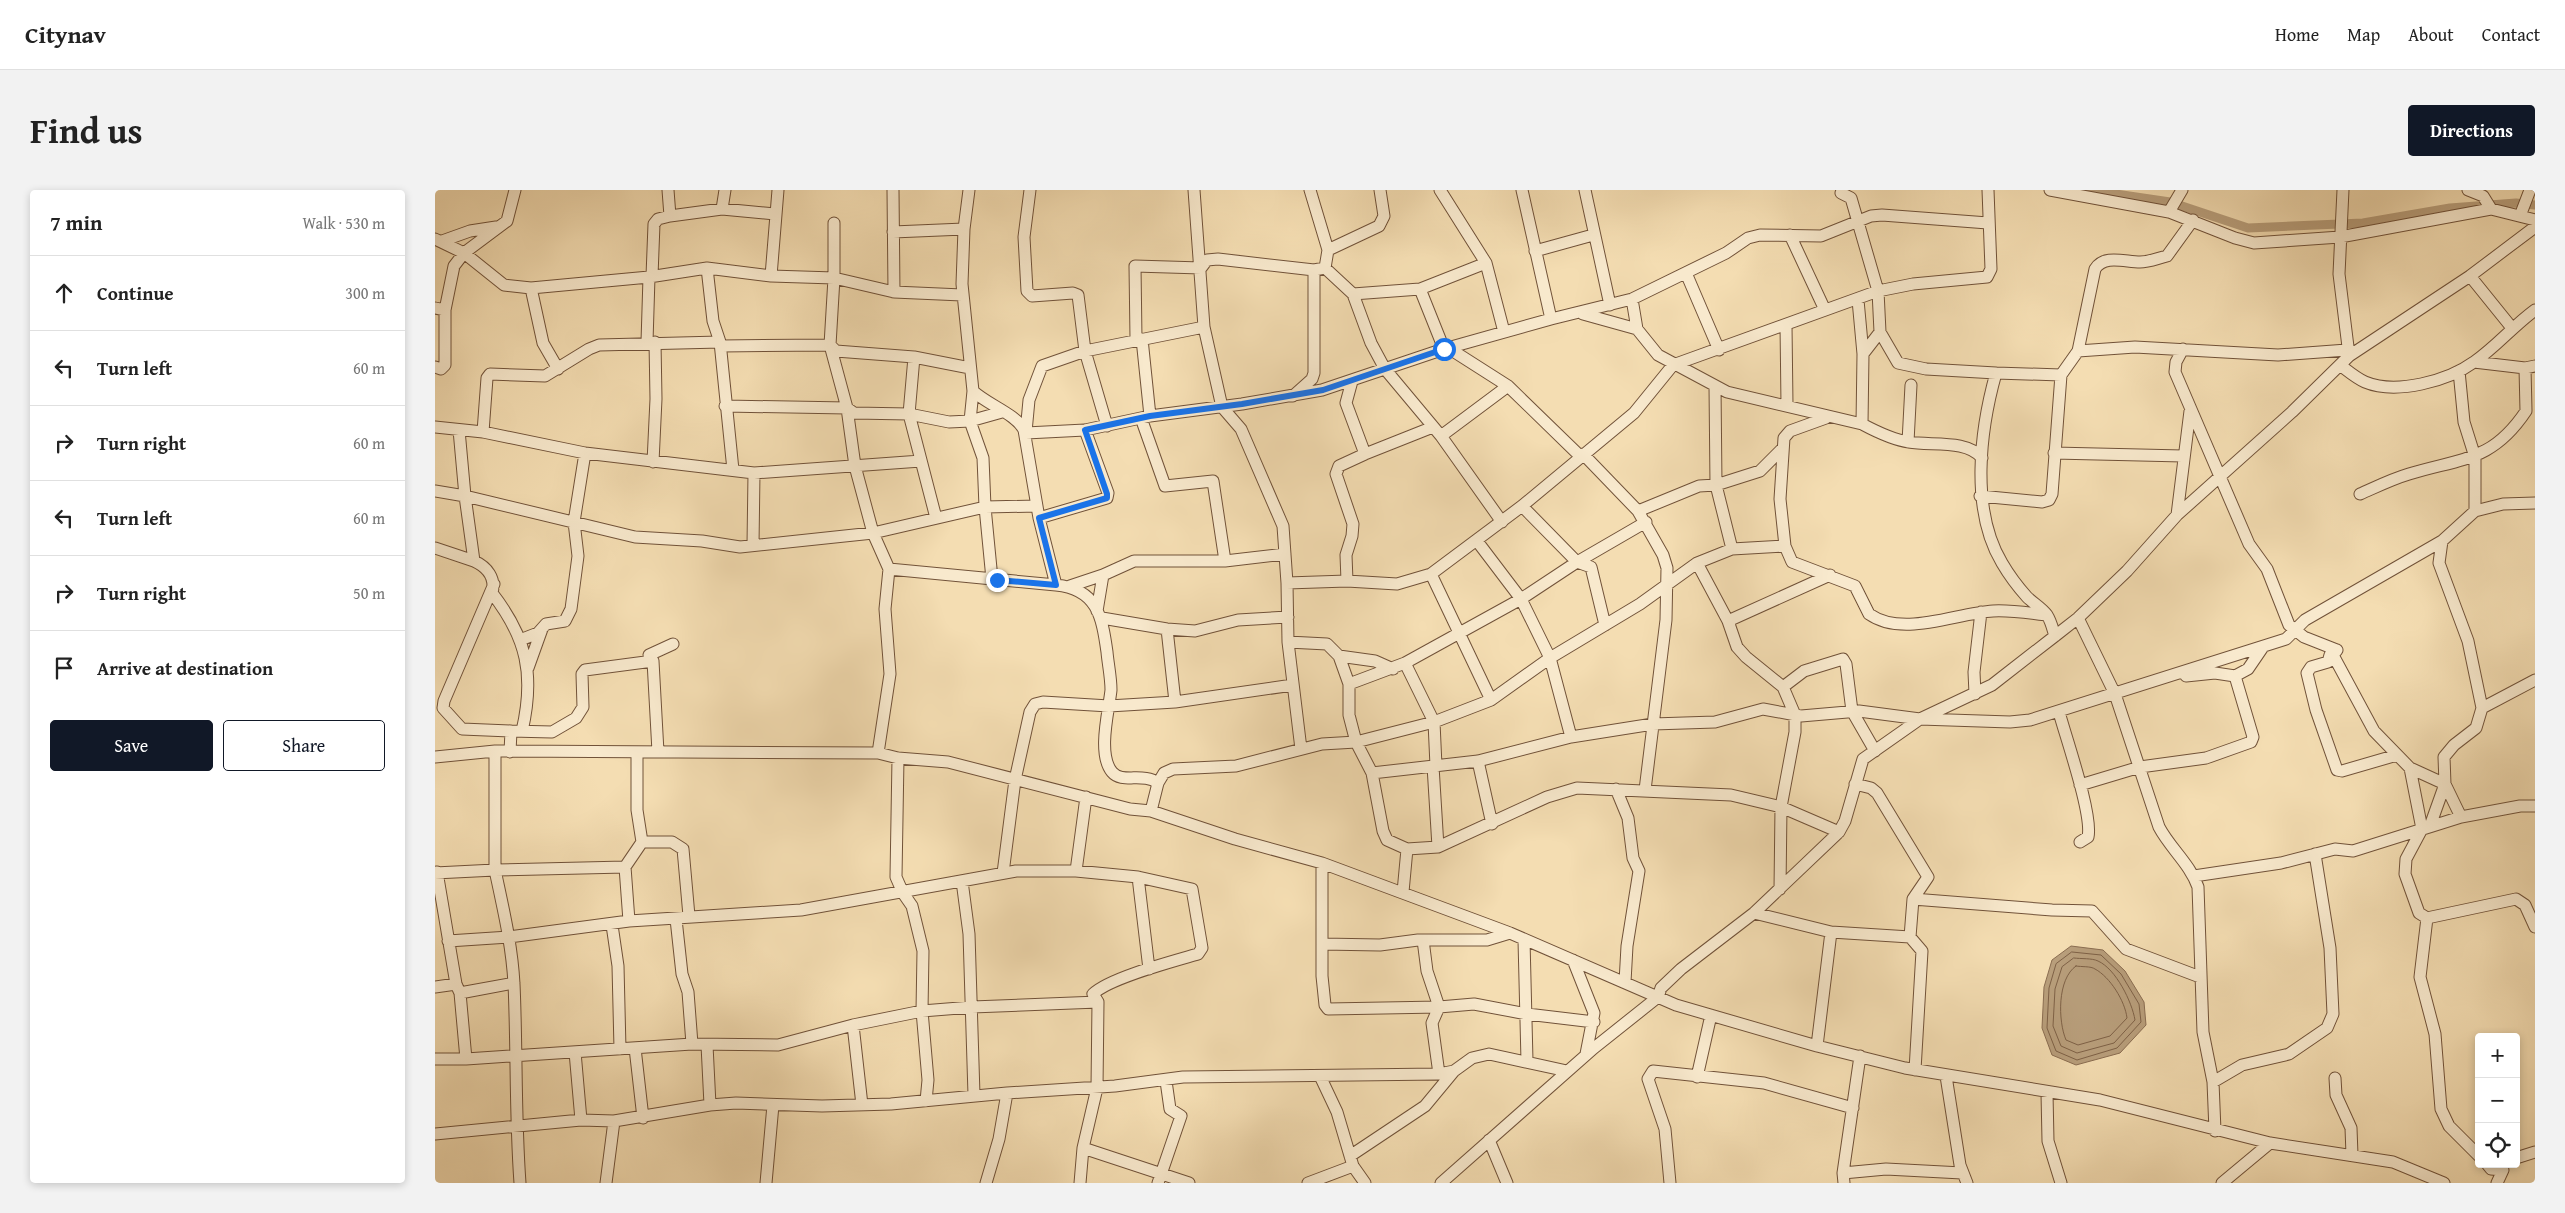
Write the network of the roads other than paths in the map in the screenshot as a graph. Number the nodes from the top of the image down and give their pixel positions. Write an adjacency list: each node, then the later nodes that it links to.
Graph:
1 (515, 190): 32 (street)
2 (667, 190): 25 (street)
3 (725, 190): 21 (street)
4 (778, 190): 24 (street)
5 (893, 190): 35 (street)
6 (969, 190): 34 (street)
7 (1030, 190): 79 (street)
8 (1310, 190): 40 (street)
9 (1379, 190): 40 (street)
10 (1440, 190): 43 (street)
11 (1522, 190): 41 (street)
12 (1585, 190): 36 (street)
13 (1988, 190): 31 (street)
14 (2050, 190): 23 (street)
15 (2182, 190): 23 (street)
16 (2343, 190): 38 (street)
17 (2468, 190): 22 (street)
18 (1189, 191): 45 (street)
19 (1841, 193): 29 (street)
20 (2531, 194): 26 (street)
21 (722, 209): 24 (street); 25 (street)
22 (2491, 209): 26 (street); 38 (street)
23 (2169, 212): 27 (street)
24 (775, 214): 49 (street)
25 (670, 216): 48 (street)
26 (2520, 216): 28 (street)
27 (2193, 220): 38 (street); 80 (street)
28 (2535, 220)
29 (1857, 221): 31 (street); 37 (street); 54 (street)
30 (835, 223): 51 (street)
31 (1988, 223): 54 (street)
32 (499, 227): 39 (street); 42 (street)
33 (2535, 227): 50 (street)
34 (964, 229): 35 (street); 56 (street)
35 (893, 232): 55 (street)
36 (1593, 235): 41 (street); 60 (street)
37 (1790, 235): 47 (street); 62 (street)
38 (2340, 238): 81 (street)
39 (438, 240): 42 (street)
40 (1328, 250): 46 (street)
41 (1535, 251): 65 (street)
42 (464, 253): 52 (street); 61 (street)
43 (1485, 263): 53 (street); 70 (street)
44 (707, 268): 48 (street); 49 (street); 74 (street)
45 (1201, 268): 46 (street); 67 (street); 72 (street)
46 (1319, 269): 57 (street); 100 (street)
47 (1686, 273): 58 (street); 78 (street)
48 (651, 276): 52 (street); 73 (street)
49 (771, 276): 51 (street)
50 (2470, 276): 68 (street); 81 (street)
51 (835, 278): 55 (street); 75 (street)
52 (531, 288): 90 (street)
53 (1420, 289): 57 (street); 76 (street)
54 (1878, 291): 59 (street); 71 (street)
55 (894, 292): 56 (street)
56 (962, 294): 89 (street)
57 (1353, 294): 91 (street)
58 (1631, 299): 60 (street); 69 (street)
59 (1858, 300): 62 (street); 82 (street)
60 (1610, 305): 64 (street)
61 (440, 309): 87 (street)
62 (1825, 310): 66 (street)
63 (2534, 312): 68 (street)
64 (1580, 313): 65 (street); 69 (street)
65 (1551, 319): 70 (street)
66 (1786, 325): 78 (street); 102 (street)
67 (1203, 327): 72 (street); 104 (street)
68 (2512, 328): 84 (street)
69 (1637, 329): 85 (street)
70 (1505, 332): 76 (street)
71 (1880, 332): 82 (street); 93 (street)
72 (1139, 339): 79 (street); 109 (street)
73 (651, 342): 74 (street); 90 (street); 131 (street)
74 (720, 342): 75 (street); 103 (street)
75 (830, 345): 83 (street); 105 (street)
76 (1447, 349): 91 (street); 97 (street)
77 (2183, 349): 80 (street); 81 (street); 106 (street)
78 (1719, 350): 85 (street)
79 (1085, 351): 113 (street); 118 (street)
80 (2078, 352): 94 (street)
81 (2348, 353): 86 (street)
82 (1863, 354): 112 (street)
83 (914, 357): 89 (street); 108 (street)
84 (2474, 362): 88 (street); 92 (street)
85 (1673, 365): 98 (street); 126 (street)
86 (2340, 365): 92 (street); 135 (street)
87 (435, 367)
88 (2530, 367): 128 (street)
89 (969, 368): 99 (street)
90 (558, 369): 120 (street)
91 (1385, 369): 95 (street); 119 (street)
92 (2459, 371): 128 (street)
93 (1996, 373): 94 (street); 129 (street)
94 (2061, 375): 124 (street)
95 (1352, 381): 100 (street); 125 (street)
96 (1911, 385): 121 (street)
97 (1509, 386): 119 (street); 126 (street)
98 (1715, 386): 102 (street); 136 (street)
99 (973, 390): 107 (street); 111 (street)
100 (1293, 396): 101 (street)
101 (1242, 404): 104 (street); 115 (street)
102 (1787, 405): 110 (street)
103 (725, 406): 105 (street); 133 (street)
104 (1222, 407): 109 (street); 115 (street)
105 (847, 408): 108 (street); 132 (street)
106 (2190, 411): 127 (street); 135 (street)
107 (1002, 412): 111 (street); 118 (street)
108 (909, 414): 111 (street); 130 (street)
109 (1146, 417): 113 (street); 161 (street)
110 (1826, 418): 112 (street); 122 (street)
111 (970, 421): 143 (street)
112 (1862, 424): 121 (street)
113 (1107, 426): 117 (street)
114 (435, 427): 116 (street)
115 (1241, 429): 159 (street)
116 (459, 430): 120 (street); 139 (street)
117 (1085, 430): 118 (street); 146 (street)
118 (1025, 431): 146 (street)
119 (1437, 431): 125 (street); 150 (street)
120 (483, 432): 123 (street)
121 (1908, 442): 129 (street)
122 (1783, 448): 136 (street); 156 (street)
123 (585, 453): 131 (street); 149 (street)
124 (2054, 453): 127 (street); 140 (street)
125 (1365, 454): 169 (street)
126 (1581, 455): 142 (street); 144 (street)
127 (2183, 456): 147 (street)
128 (2475, 457): 138 (street); 145 (street)
129 (1982, 458): 140 (street)
130 (921, 461): 132 (street); 148 (street)
131 (653, 462): 133 (street)
132 (855, 466): 134 (street); 152 (street)
133 (733, 470): 134 (street)
134 (755, 473): 155 (street)
135 (2218, 476): 147 (street); 185 (street)
136 (1716, 486): 144 (street); 158 (street)
137 (435, 491): 139 (street)
138 (2360, 494)
139 (465, 496): 149 (street); 160 (street)
140 (1980, 496): 178 (street)
141 (2535, 503): 145 (street)
142 (1522, 506): 150 (street); 162 (street)
143 (985, 507): 146 (street); 148 (street); 168 (street)
144 (1638, 511): 151 (street)
145 (2475, 511): 154 (street)
146 (1038, 512): 172 (street)
147 (2177, 516): 180 (street)
148 (936, 518): 152 (street)
149 (574, 522): 155 (street); 183 (street)
150 (1501, 522): 153 (street)
151 (1646, 522): 162 (street); 174 (street)
152 (873, 533): 155 (street); 164 (street)
153 (1477, 541): 165 (street); 175 (street)
154 (2443, 541): 185 (street); 210 (street)
155 (753, 545)
156 (1785, 546): 158 (street); 167 (street)
157 (435, 548): 160 (street)
158 (1732, 549): 163 (street)
159 (1285, 554): 161 (street); 170 (street)
160 (474, 561): 171 (street)
161 (1225, 561): 166 (street)
162 (1577, 562): 175 (street); 182 (street)
163 (1697, 563): 174 (street); 181 (street)
164 (889, 569): 168 (street); 226 (street)
165 (1431, 574): 169 (street); 186 (street)
166 (1103, 575): 173 (street); 177 (street)
167 (1829, 575): 176 (street); 181 (street)
168 (992, 579): 172 (street)
169 (1347, 581): 170 (street)
170 (1287, 583): 179 (street)
171 (494, 584): 188 (street); 217 (street)
172 (1056, 585): 173 (street)
173 (1069, 586): 177 (street)
174 (1668, 586): 182 (street); 216 (street)
175 (1521, 599): 186 (street); 194 (street)
176 (1981, 612): 178 (street); 205 (street)
177 (1099, 615): 184 (street); 209 (street)
178 (2047, 616): 187 (street)
179 (1288, 617): 184 (street); 189 (street)
180 (2077, 618): 187 (street); 206 (street)
181 (1728, 621): 204 (street)
182 (1605, 625): 194 (street)
183 (541, 629): 188 (street); 197 (street)
184 (1167, 629): 208 (street)
185 (2295, 631): 191 (street); 192 (street)
186 (1458, 632): 196 (street); 207 (street)
187 (2055, 636): 205 (street)
188 (520, 640): 197 (street)
189 (1287, 642): 193 (street); 203 (street)
190 (673, 644): 195 (street)
191 (2263, 647): 199 (street); 200 (street)
192 (2337, 650): 227 (street); 227 (street)
193 (1339, 656): 198 (street); 202 (street)
194 (1550, 658): 207 (street); 218 (street)
195 (653, 661): 217 (street); 224 (street)
196 (1405, 663): 198 (street); 215 (street)
197 (528, 668): 217 (street)
198 (1393, 669): 202 (street)
199 (2235, 676): 200 (street); 232 (street)
200 (2169, 677): 206 (street)
201 (2535, 680): 210 (street)
202 (1349, 684): 219 (street)
203 (1293, 685): 208 (street); 220 (street)
204 (1783, 687): 211 (street); 213 (street)
205 (1975, 694): 214 (street)
206 (2115, 694): 212 (street); 232 (street)
207 (1491, 700): 215 (street)
208 (1175, 702): 209 (street)
209 (1109, 706): 235 (street); 236 (street)
210 (2482, 708): 238 (street)
211 (1852, 711): 213 (street); 214 (street); 221 (street)
212 (2059, 712): 214 (street); 239 (street)
213 (1795, 715): 216 (street); 244 (street)
214 (1920, 719): 221 (street)
215 (1434, 722): 219 (street); 231 (street)
216 (1653, 724): 218 (street); 241 (street)
217 (516, 731): 223 (street)
218 (1571, 737): 230 (street)
219 (1356, 742): 220 (street); 234 (street)
220 (1301, 749): 236 (street)
221 (1875, 751): 237 (street)
222 (495, 752): 223 (street); 228 (street); 257 (street)
223 (510, 752): 225 (street)
224 (658, 752): 225 (street); 226 (street)
225 (637, 753): 250 (street)
226 (878, 753): 229 (street)
227 (2397, 755): 233 (street)
228 (435, 757)
229 (898, 758): 235 (street); 266 (street)
230 (1478, 761): 231 (street); 247 (street)
231 (1434, 766): 234 (street); 252 (street)
232 (2140, 767): 239 (street); 261 (street)
233 (2410, 768): 238 (street); 248 (street)
234 (1372, 773): 253 (street)
235 (1015, 780): 242 (street); 260 (street)
236 (1158, 783): 245 (street)
237 (1855, 784): 249 (street); 267 (street)
238 (2445, 784): 246 (street); 248 (street)
239 (2080, 785): 251 (street)
240 (1616, 789): 241 (street); 247 (street); 286 (street)
241 (1645, 790): 244 (street)
242 (1086, 797): 245 (street); 258 (street)
243 (2535, 806): 246 (street)
244 (1781, 807): 249 (street); 264 (street)
245 (1151, 811): 255 (street)
246 (2461, 817): 248 (street)
247 (1493, 824): 252 (street)
248 (2426, 827): 254 (street); 270 (street)
249 (1839, 832): 264 (street)
250 (642, 842): 256 (street); 269 (street)
251 (2080, 842)
252 (1438, 847): 253 (street)
253 (1407, 849): 265 (street)
254 (2315, 854): 261 (street); 320 (street)
255 (1321, 863): 265 (street); 282 (street)
256 (625, 867): 257 (street); 272 (street)
257 (495, 870): 259 (street); 277 (street)
258 (1076, 871): 260 (street); 262 (street)
259 (436, 873): 281 (street)
260 (1003, 873): 263 (street)
261 (2194, 876): 285 (street)
262 (1138, 878): 284 (street); 284 (street)
263 (962, 880): 266 (street); 292 (street)
264 (1780, 889): 268 (street)
265 (1403, 892): 276 (street)
266 (903, 893): 269 (street); 294 (street)
267 (1913, 899): 278 (street); 285 (street)
268 (1754, 913): 275 (street); 290 (street)
269 (689, 916): 271 (street)
270 (2427, 918): 274 (street); 339 (street)
271 (676, 919): 272 (street); 299 (street)
272 (629, 921): 273 (street)
273 (612, 925): 277 (street); 303 (street)
274 (2535, 927)
275 (1831, 932): 278 (street); 301 (street)
276 (1510, 933): 279 (street); 280 (street)
277 (509, 937): 281 (street); 287 (street)
278 (1910, 937): 311 (street)
279 (1423, 940): 282 (street); 293 (street)
280 (1524, 940): 283 (street); 295 (street)
281 (448, 941): 289 (street)
282 (1322, 944): 293 (street)
283 (1573, 960): 286 (street); 297 (street)
284 (1149, 969): 291 (street)
285 (2200, 978): 320 (street)
286 (1625, 982): 290 (street)
287 (514, 983): 289 (street); 306 (street)
288 (435, 987): 289 (street)
289 (458, 989): 309 (street)
290 (1659, 996): 296 (street); 305 (street)
291 (1098, 1002): 292 (street); 321 (street)
292 (972, 1007): 294 (street); 324 (street)
293 (1439, 1007): 295 (street); 314 (street)
294 (922, 1011): 298 (street); 325 (street)
295 (1527, 1014): 297 (street); 310 (street)
296 (1711, 1015): 301 (street); 317 (street)
297 (1593, 1022): 305 (street)
298 (853, 1025): 300 (street); 328 (street)
299 (692, 1044): 300 (street); 302 (street)
300 (707, 1045): 326 (street)
301 (1817, 1046): 307 (street)
302 (635, 1048): 303 (street); 330 (street)
303 (620, 1049): 304 (street)
304 (575, 1052): 306 (street); 331 (street)
305 (1586, 1054): 313 (street)
306 (514, 1056): 309 (street); 333 (street)
307 (1859, 1056): 311 (street); 329 (street)
308 (435, 1059): 309 (street)
309 (466, 1059)
310 (1527, 1061): 312 (street); 313 (street)
311 (1915, 1070): 316 (street)
312 (1454, 1071): 314 (street); 343 (street)
313 (1567, 1071): 336 (street)
314 (1439, 1074): 315 (street)
315 (1320, 1076): 319 (street); 343 (street)
316 (1946, 1076): 323 (street); 347 (street)
317 (1697, 1077): 329 (street); 358 (street)
318 (2335, 1078): 341 (street)
319 (1166, 1080): 321 (street); 345 (street)
320 (2213, 1082): 334 (street)
321 (1097, 1088): 322 (street); 338 (street)
322 (1007, 1093): 324 (street); 351 (street)
323 (2047, 1093): 334 (street); 359 (street)
324 (974, 1096): 325 (street)
325 (926, 1101): 328 (street)
326 (710, 1105): 327 (street); 330 (street)
327 (773, 1105): 328 (street); 350 (street)
328 (862, 1105)
329 (1853, 1108): 346 (street)
330 (643, 1118): 332 (street)
331 (581, 1120): 332 (street); 333 (street)
332 (614, 1122): 349 (street)
333 (515, 1124): 335 (street); 348 (street)
334 (2215, 1131): 337 (street)
335 (435, 1134)
336 (1489, 1140): 356 (street); 357 (street)
337 (2270, 1143): 341 (street); 360 (street)
338 (1083, 1148): 345 (street); 352 (street)
339 (2475, 1152)
340 (2535, 1152): 342 (street)
341 (2352, 1156): 361 (street)
342 (2520, 1157)
343 (1352, 1161): 354 (street); 355 (street)
344 (2505, 1168): 362 (street)
345 (1159, 1178): 353 (street)
346 (1844, 1178): 347 (street)
347 (1964, 1178)
348 (520, 1183)
349 (606, 1183)
350 (766, 1183)
351 (986, 1183)
352 (1080, 1183)
353 (1189, 1183)
354 (1308, 1183)
355 (1365, 1183)
356 (1441, 1183)
357 (1507, 1183)
358 (1670, 1183)
359 (2061, 1183)
360 (2222, 1183)
361 (2444, 1183)
362 (2497, 1183)

